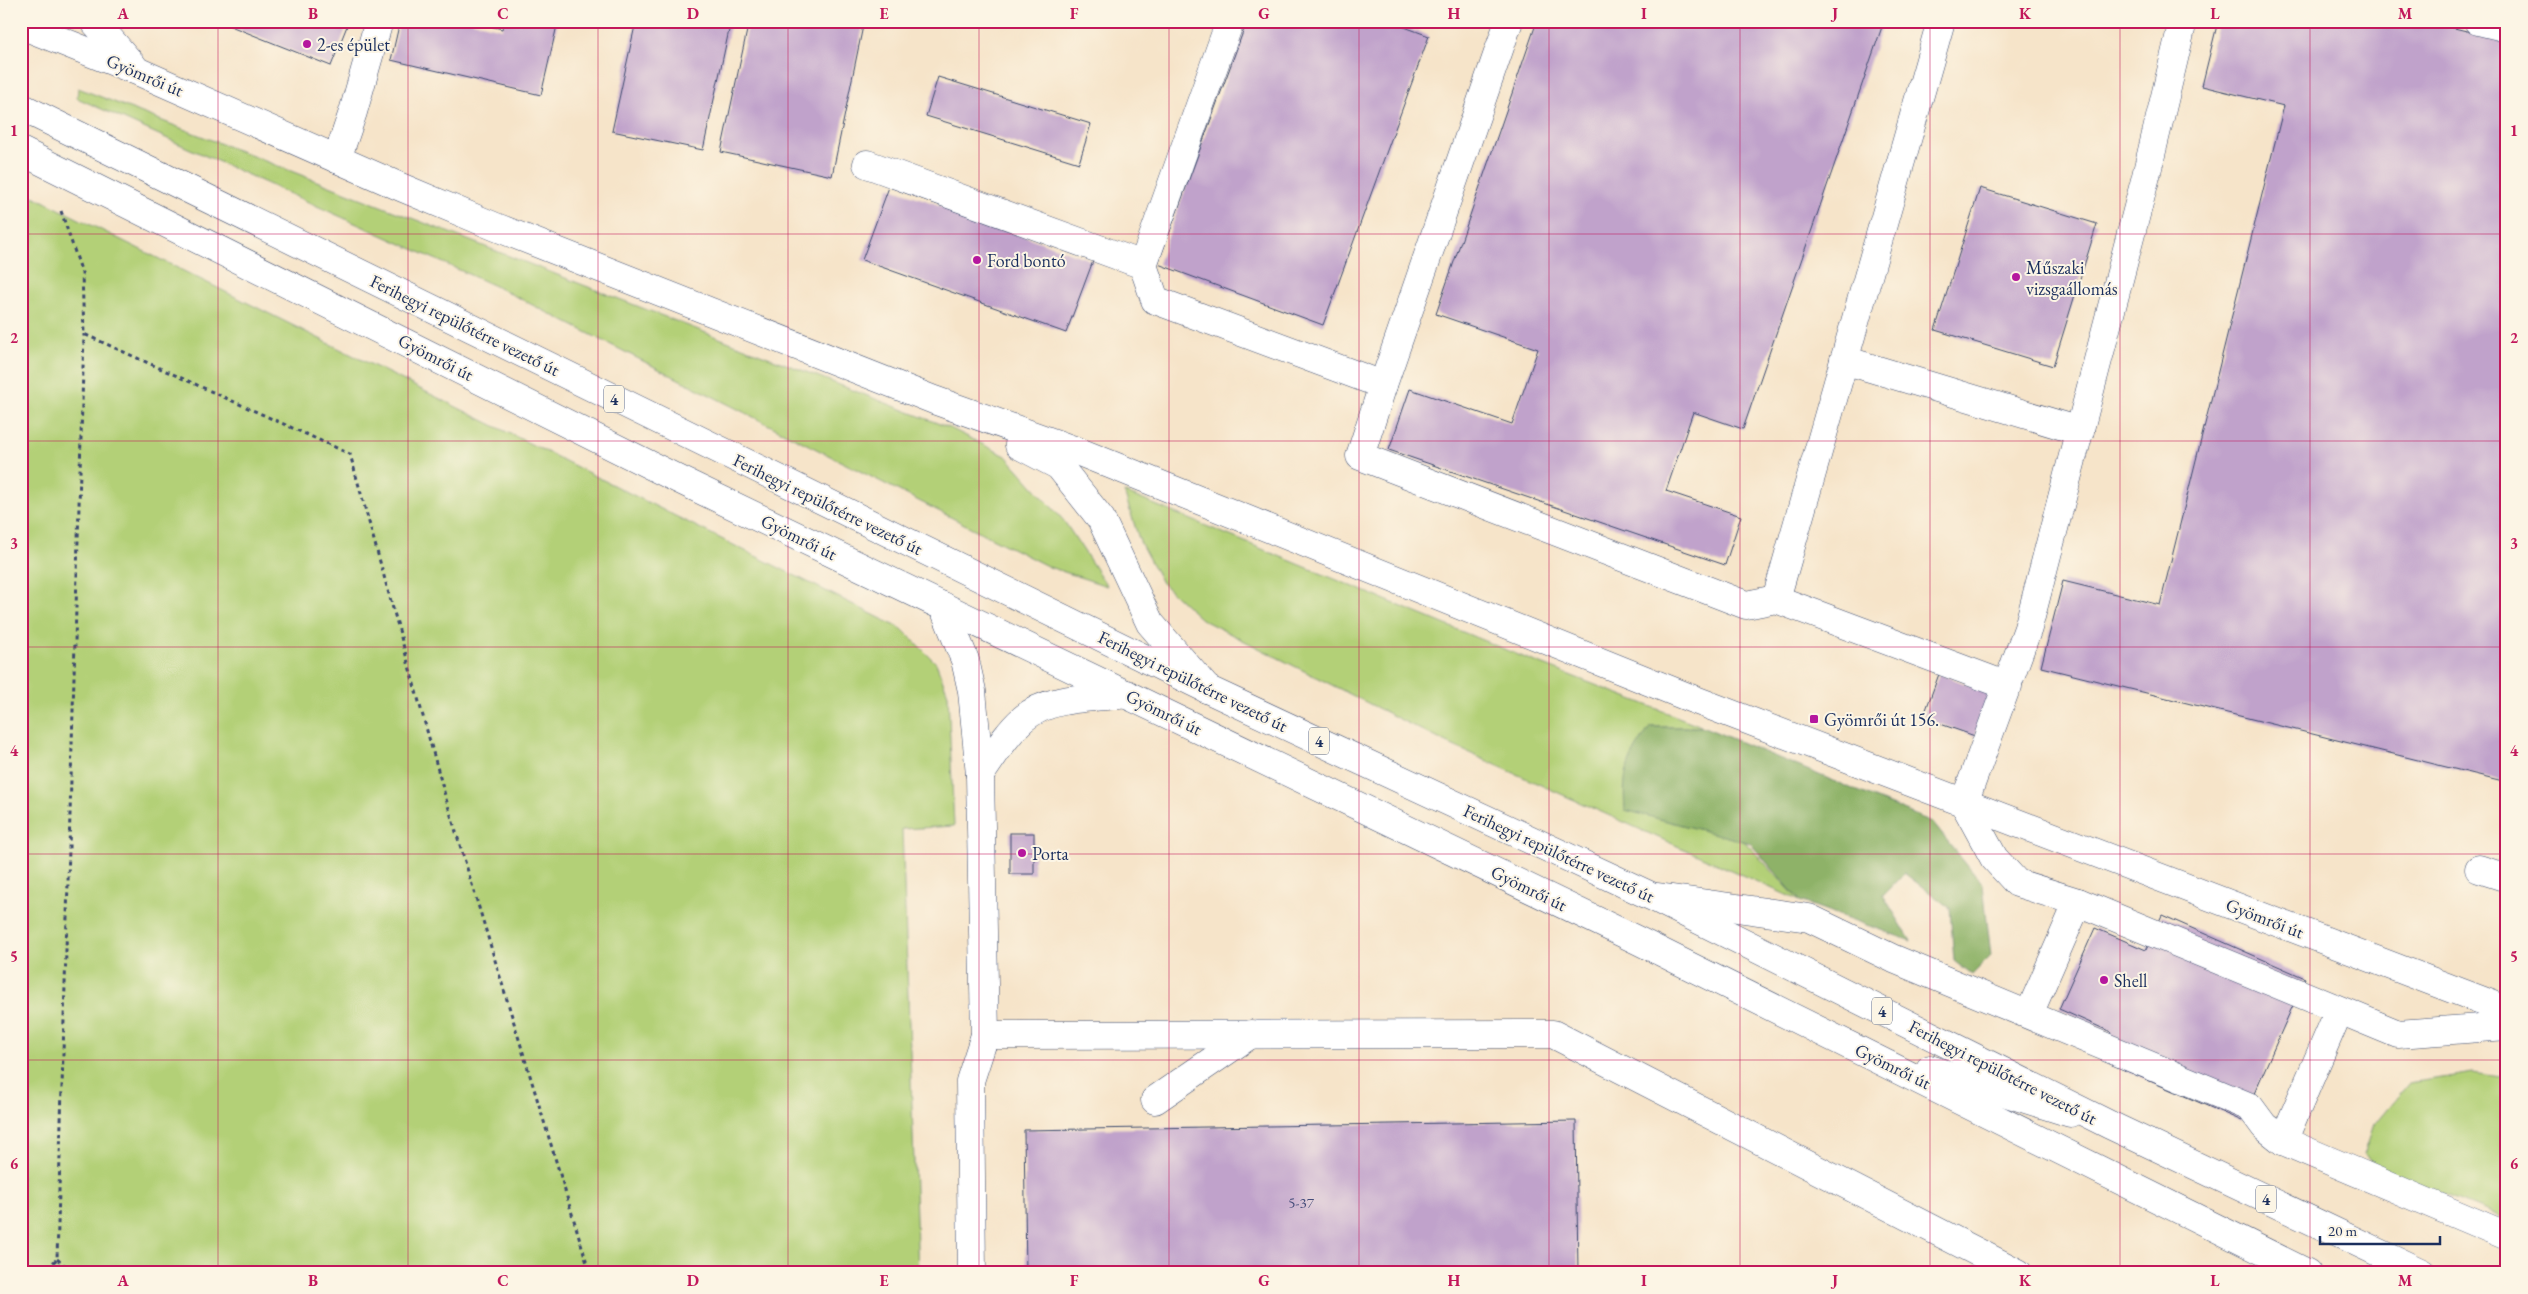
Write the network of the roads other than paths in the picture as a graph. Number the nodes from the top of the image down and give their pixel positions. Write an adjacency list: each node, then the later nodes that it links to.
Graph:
1 (94, 21): 10 (street)
2 (379, 21): 13 (street)
3 (1230, 21): 15 (street)
4 (1509, 21): 17 (street)
5 (1941, 21): 16 (street)
6 (2183, 21): 19 (street)
7 (2478, 21): 9 (street)
8 (21, 25): 10 (street, Gyömrői út)
9 (2507, 28)
10 (137, 71): 13 (street, Gyömrői út)
11 (21, 107): 23 (street, Ferihegyi repülőtérre vezető út / 4)
12 (33, 156): 21 (street, Gyömrői út)
13 (337, 159): 18 (street, Gyömrői út)
14 (867, 164): 15 (street)
15 (1143, 265): 17 (street)
16 (1844, 360): 19 (street); 20 (street)
17 (1383, 385): 20 (street)
18 (934, 400): 23 (street, Gyömrői út); 26 (street, Gyömrői út)
19 (2080, 431): 22 (street)
20 (1776, 599): 22 (street)
21 (943, 606): 24 (street, Gyömrői út); 25 (street)
22 (2008, 686): 26 (street)
23 (1208, 689): 29 (street, Ferihegyi repülőtérre vezető út / 4)
24 (1126, 694): 25 (street); 37 (street, Gyömrői út)
25 (980, 775): 36 (street)
26 (1964, 803): 30 (street); 31 (street, Gyömrői út)
27 (2479, 869): 28 (street)
28 (2507, 878)
29 (1654, 897): 33 (street); 39 (street, Ferihegyi repülőtérre vezető út / 4)
30 (2078, 902): 32 (street); 33 (street)
31 (2507, 1010)
32 (2338, 1011): 34 (street); 40 (street)
33 (2029, 1014): 40 (street)
34 (2507, 1026)
35 (1251, 1034): 36 (street); 38 (street); 42 (street)
36 (985, 1035): 43 (street)
37 (1836, 1038): 39 (street); 44 (street, Gyömrői út)
38 (1155, 1100)
39 (2110, 1125): 45 (street, Ferihegyi repülőtérre vezető út / 4)
40 (2283, 1141): 41 (street)
41 (2507, 1236)
42 (2011, 1271)
43 (972, 1273)
44 (2307, 1273)
45 (2422, 1273)

